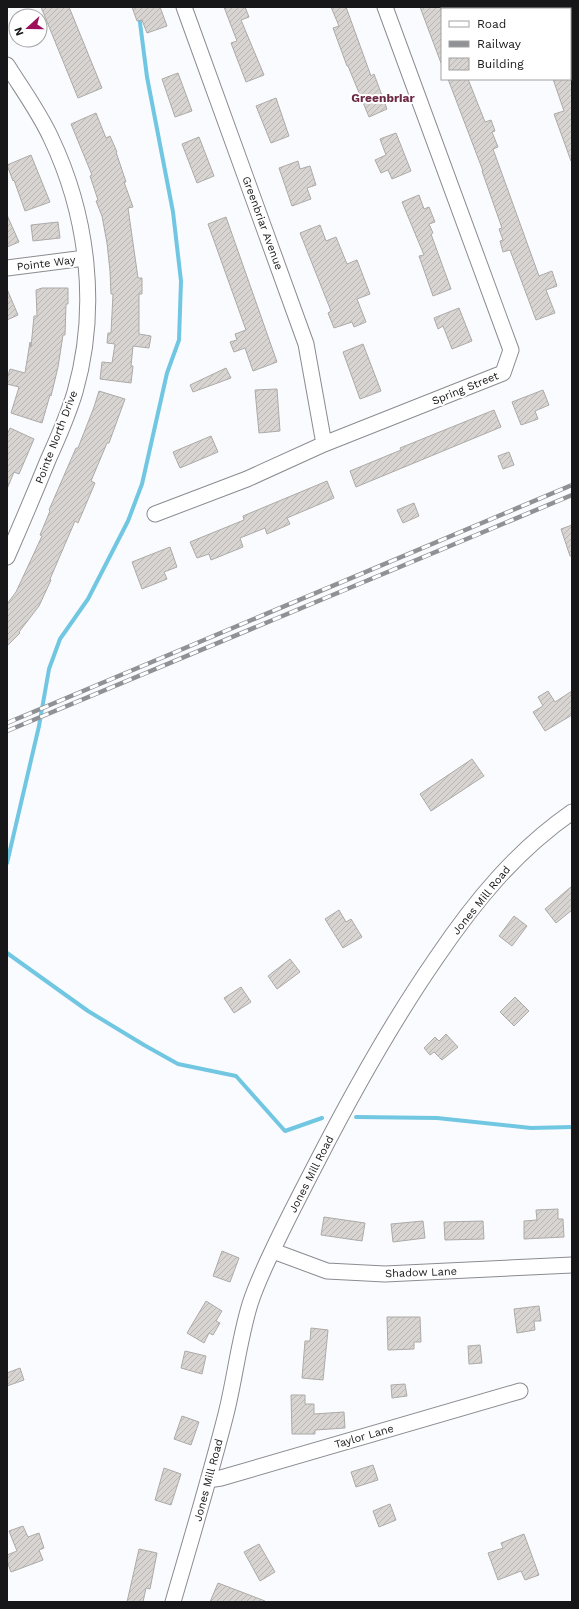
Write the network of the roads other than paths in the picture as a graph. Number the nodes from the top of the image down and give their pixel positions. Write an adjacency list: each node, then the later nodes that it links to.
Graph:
1 (184, 7): 6 (street, Greenbriar Avenue)
2 (385, 7): 6 (street, Spring Street)
3 (7, 65): 4 (street, Pointe North Drive)
4 (85, 258): 5 (street, Pointe Way); 8 (street, Pointe North Drive)
5 (7, 268)
6 (324, 444): 7 (street, Spring Street)
7 (155, 514)
8 (7, 558)
9 (572, 812): 10 (street, Jones Mill Road)
10 (273, 1251): 11 (street, Shadow Lane); 13 (street, Jones Mill Road)
11 (572, 1265)
12 (520, 1391): 13 (street, Taylor Lane)
13 (208, 1480): 14 (street, Jones Mill Road)
14 (173, 1602)

